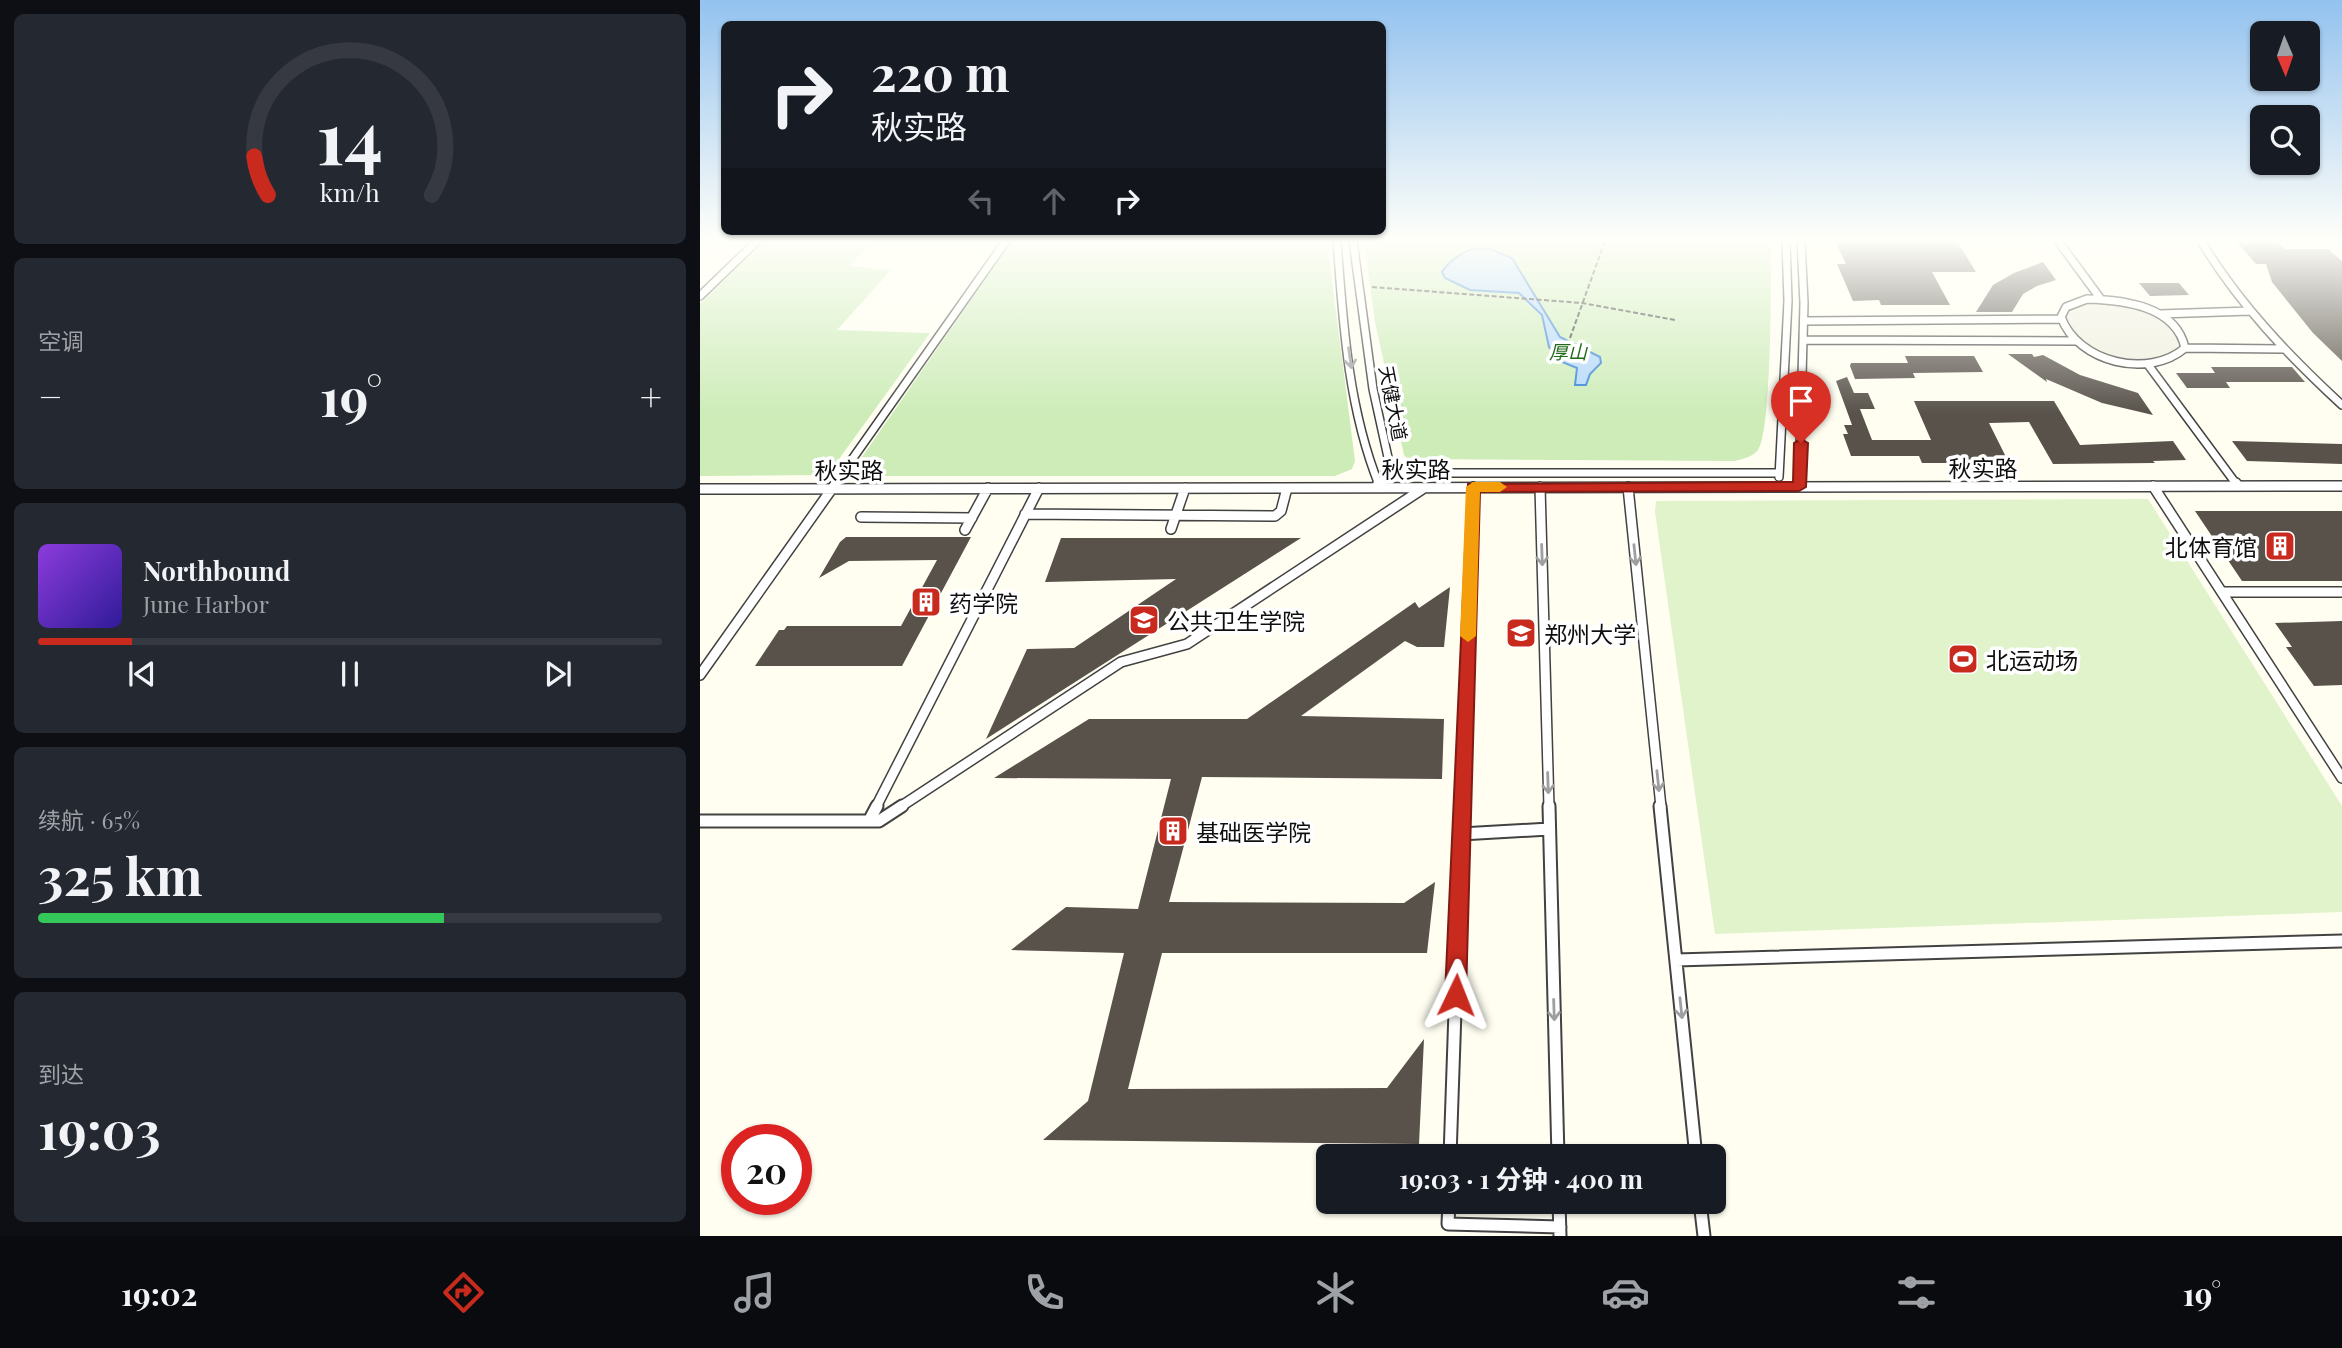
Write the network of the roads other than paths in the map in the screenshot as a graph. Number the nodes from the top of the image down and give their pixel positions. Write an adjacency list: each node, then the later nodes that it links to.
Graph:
1 (965, 299): 31 (lane)
2 (1344, 299): 24 (lane, 天健大道, one-way to 24)
3 (1360, 299): 19 (lane, 天健大道)
4 (1788, 299): 20 (lane)
5 (1803, 299): 12 (lane)
6 (2096, 299): 11 (lane)
7 (2104, 299): 10 (lane)
8 (2241, 299): 9 (lane)
9 (2250, 311): 10 (lane); 16 (lane)
10 (2159, 314): 15 (lane)
11 (2061, 319): 12 (lane); 14 (lane)
12 (1804, 321): 13 (lane)
13 (1804, 340): 14 (lane); 30 (lane)
14 (2075, 341): 17 (lane)
15 (2185, 348): 16 (lane); 17 (lane)
16 (2282, 349): 18 (lane)
17 (2149, 366): 22 (lane)
18 (2342, 405)
19 (1385, 473): 20 (lane); 24 (lane, 天健大道)
20 (1779, 473): 29 (lane)
21 (2153, 486): 22 (lane, 秋实路); 30 (lane, 秋实路); 43 (lane)
22 (2238, 486): 23 (lane, 秋实路)
23 (2342, 486)
24 (1380, 487): 25 (lane, 秋实路); 35 (lane, 秋实路)
25 (1426, 487): 26 (lane, 秋实路); 48 (lane)
26 (1473, 487): 27 (lane, 秋实路); 50 (lane)
27 (1540, 487): 28 (lane, 秋实路); 49 (lane, one-way to 49)
28 (1628, 487): 29 (lane, 秋实路); 52 (lane, one-way to 52)
29 (1779, 487): 30 (lane, 秋实路)
30 (1799, 487)
31 (832, 488): 32 (lane, 秋实路); 36 (lane, 秋实路); 45 (lane)
32 (988, 488): 33 (lane, 秋实路); 40 (lane)
33 (1038, 488): 34 (lane, 秋实路); 37 (lane)
34 (1185, 488): 35 (lane, 秋实路); 38 (lane)
35 (1287, 488): 38 (lane)
36 (700, 489)
37 (1025, 514): 38 (lane); 48 (lane)
38 (1176, 515): 41 (lane)
39 (861, 517): 40 (lane)
40 (972, 517): 42 (lane)
41 (1171, 529)
42 (965, 530)
43 (2222, 592): 44 (lane); 46 (lane)
44 (2342, 592)
45 (700, 675)
46 (2342, 778)
47 (700, 821): 48 (lane)
48 (869, 821)
49 (1549, 829): 50 (lane); 54 (lane, one-way to 54)
50 (1461, 834): 53 (lane)
51 (2342, 941): 52 (lane)
52 (1676, 960): 55 (lane, one-way to 55)
53 (1450, 1144)
54 (1558, 1144)
55 (1695, 1144)
56 (1448, 1214): 59 (lane)
57 (1559, 1214): 59 (lane)
58 (1701, 1214): 60 (lane)
59 (1560, 1232)
60 (1704, 1236)

